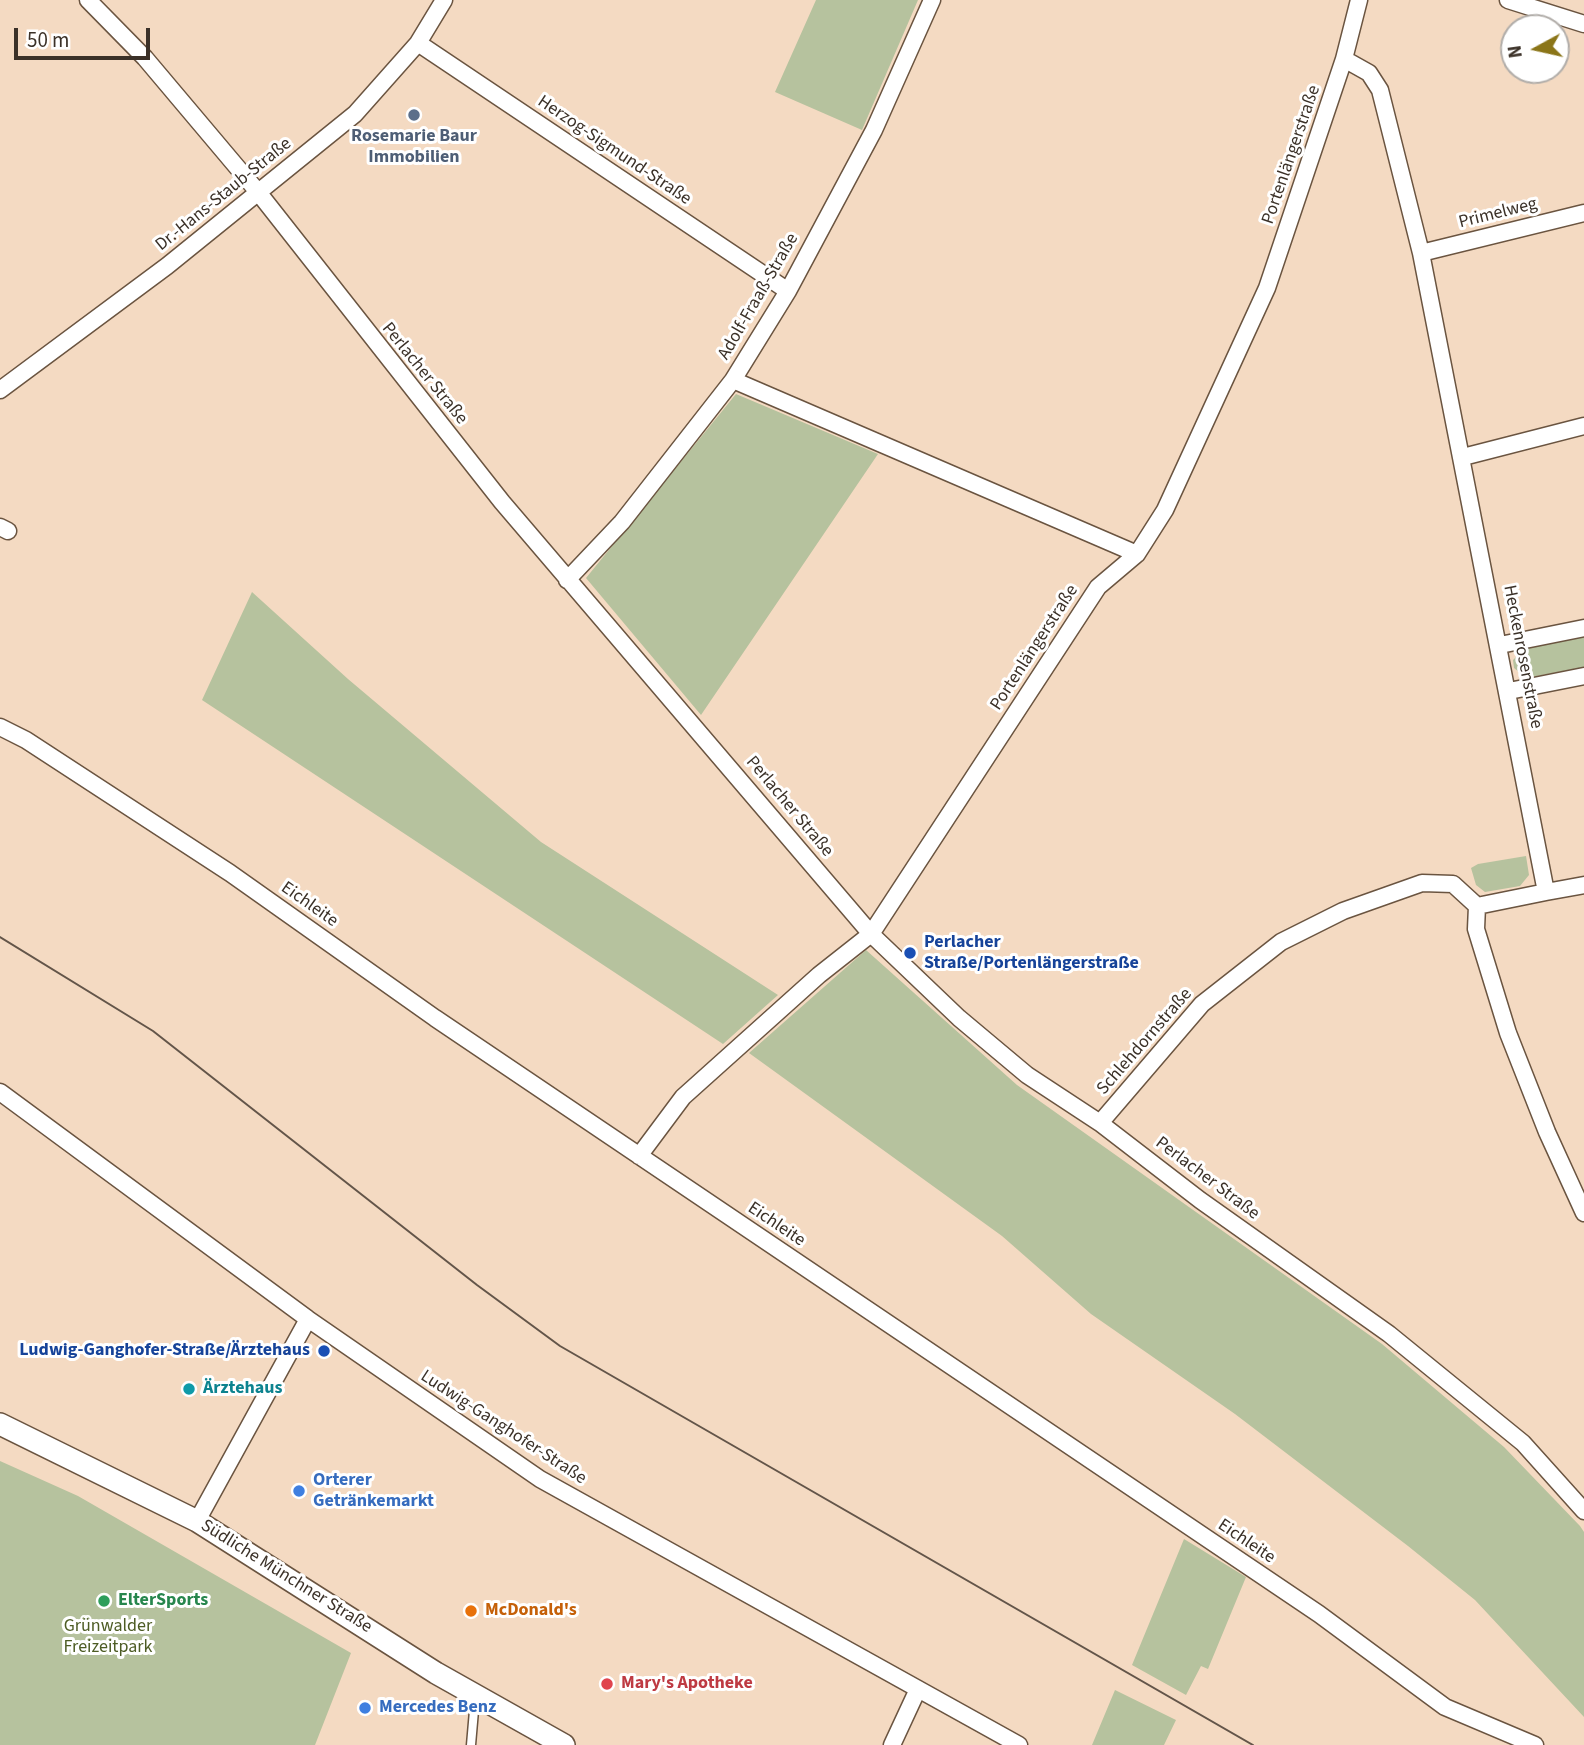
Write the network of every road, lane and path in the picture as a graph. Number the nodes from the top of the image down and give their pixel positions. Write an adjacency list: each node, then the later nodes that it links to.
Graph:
1 (88, 0): 9 (street, Perlacher Straße)
2 (444, 0): 7 (street, Dr.-Hans-Staub-Straße)
3 (932, 0): 12 (street, Adolf-Fraaß-Straße)
4 (1359, 0): 8 (street, Portenlängerstraße)
5 (1508, 0): 6 (street)
6 (1584, 24)
7 (418, 43): 9 (street, Dr.-Hans-Staub-Straße); 12 (street, Herzog-Sigmund-Straße)
8 (1345, 59): 11 (street, Heckenrosenstraße); 17 (street, Portenlängerstraße)
9 (258, 192): 14 (street, Dr.-Hans-Staub-Straße); 18 (street, Perlacher Straße)
10 (1584, 213): 11 (street, Primelweg)
11 (1421, 253): 16 (street, Heckenrosenstraße)
12 (788, 291): 13 (street, Adolf-Fraaß-Straße)
13 (733, 380): 17 (street); 18 (street, Adolf-Fraaß-Straße)
14 (0, 390)
15 (1584, 426): 16 (street)
16 (1463, 457): 20 (street, Heckenrosenstraße)
17 (1137, 554): 27 (street, Portenlängerstraße)
18 (567, 580): 27 (street, Perlacher Straße)
19 (1584, 628): 20 (street)
20 (1500, 645): 22 (street, Heckenrosenstraße)
21 (1584, 676): 22 (street)
22 (1509, 691): 25 (street, Heckenrosenstraße)
23 (0, 727): 30 (street, Eichleite)
24 (1584, 885): 25 (street)
25 (1546, 892): 26 (street)
26 (1477, 906): 29 (street, Schlehdornstraße); 31 (street)
27 (871, 934): 29 (street, Perlacher Straße); 30 (street, Portenlängerstraße)
28 (0, 1091): 32 (street, Ludwig-Ganghofer-Straße)
29 (1100, 1123): 34 (street, Perlacher Straße)
30 (639, 1156): 42 (street, Eichleite)
31 (1584, 1213)
32 (308, 1319): 35 (street); 36 (street, Ludwig-Ganghofer-Straße)
33 (0, 1424): 35 (main road, Südliche Münchner Straße)
34 (1584, 1511)
35 (197, 1521): 37 (main road, Südliche Münchner Straße)
36 (918, 1689): 40 (street); 41 (street, Ludwig-Ganghofer-Straße)
37 (475, 1696): 38 (lane); 39 (main road, Südliche Münchner Straße)
38 (471, 1745)
39 (564, 1745)
40 (892, 1745)
41 (1019, 1745)
42 (1535, 1745)

